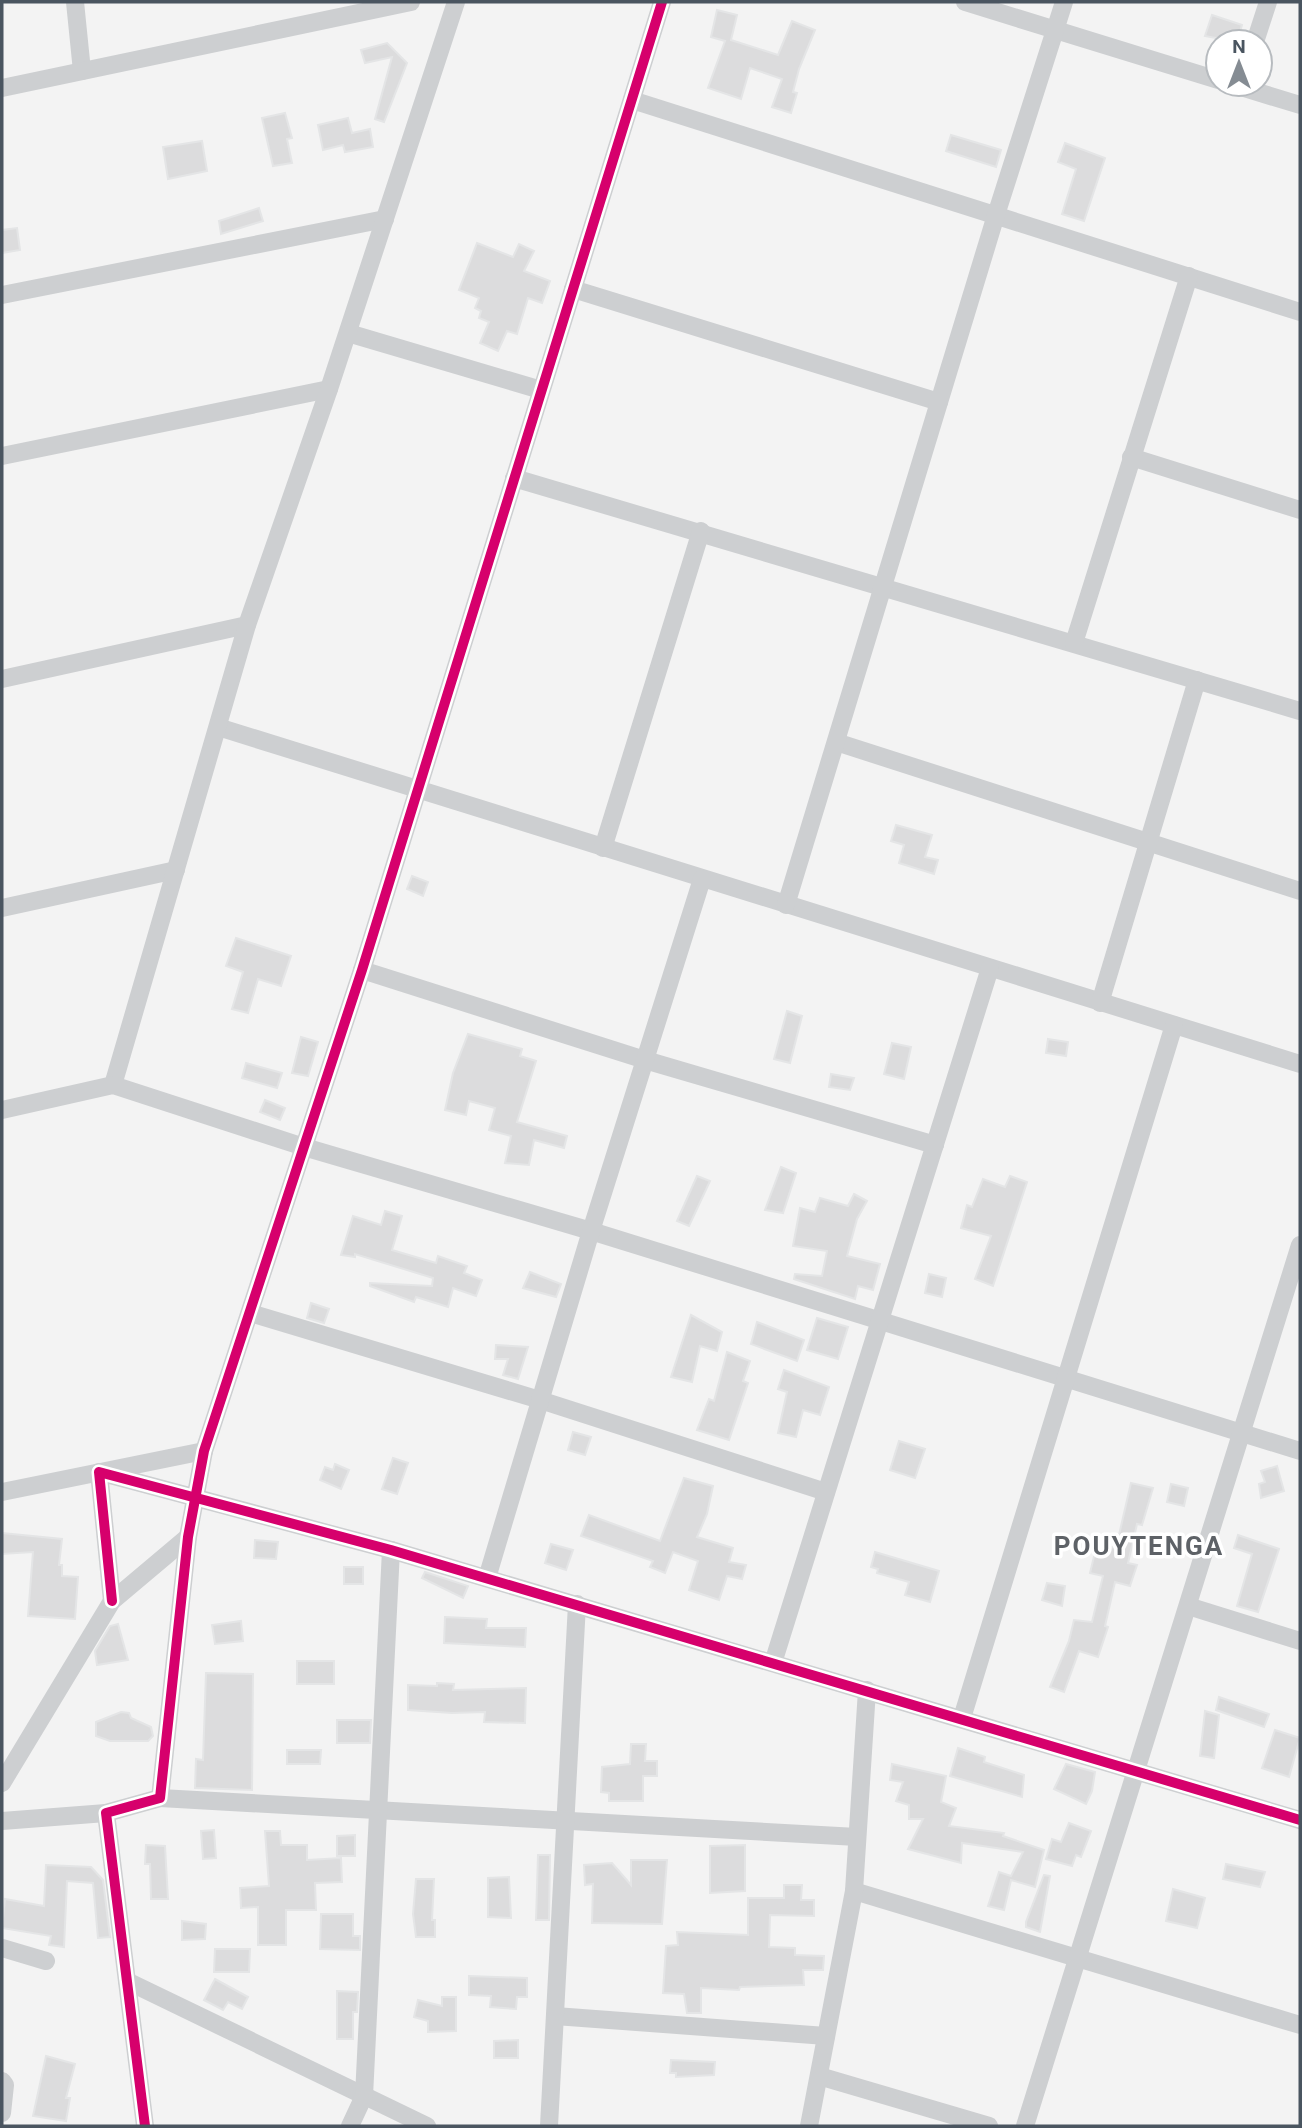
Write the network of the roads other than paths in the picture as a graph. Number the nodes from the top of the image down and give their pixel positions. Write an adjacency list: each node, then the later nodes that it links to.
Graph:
1 (75, 2): 10 (street)
2 (411, 2): 10 (street)
3 (456, 2): 17 (street)
4 (662, 2): 14 (street)
5 (965, 2): 9 (street)
6 (1064, 2): 9 (street)
7 (1268, 2): 8 (street)
8 (1260, 28)
9 (1056, 29): 11 (street); 16 (street)
10 (82, 71): 12 (street)
11 (1204, 76)
12 (2, 88)
13 (1274, 97): 15 (street)
14 (632, 100): 16 (street); 19 (street)
15 (1300, 105)
16 (996, 215): 18 (street); 25 (street)
17 (385, 219): 20 (street); 22 (street)
18 (1189, 276): 21 (street); 27 (street)
19 (573, 289): 24 (street); 25 (street)
20 (2, 295)
21 (1300, 312)
22 (348, 333): 23 (street); 24 (street)
23 (329, 389): 26 (street); 32 (street)
24 (541, 390): 28 (street)
25 (939, 402): 31 (street)
26 (2, 456)
27 (1131, 457): 29 (street); 33 (street)
28 (514, 478): 30 (street); 39 (street)
29 (1300, 510)
30 (701, 531): 31 (street); 41 (street)
31 (883, 585): 33 (street); 38 (street)
32 (247, 625): 34 (street); 37 (street)
33 (1074, 643): 35 (street)
34 (2, 679)
35 (1197, 680): 36 (street); 40 (street)
36 (1300, 711)
37 (218, 727): 39 (street); 42 (street)
38 (836, 742): 40 (street); 45 (street)
39 (416, 790): 41 (street); 48 (street)
40 (1148, 844): 44 (street); 49 (street)
41 (603, 848): 43 (street)
42 (176, 870): 46 (street); 53 (street)
43 (702, 879): 45 (street); 51 (street)
44 (1300, 891)
45 (786, 905): 47 (street)
46 (2, 908)
47 (990, 968): 49 (street); 55 (street)
48 (362, 970): 51 (street); 56 (street)
49 (1101, 1003): 50 (street)
50 (1174, 1025): 52 (street); 62 (street)
51 (645, 1060): 55 (street); 57 (street)
52 (1300, 1064)
53 (113, 1085): 54 (street); 56 (street)
54 (2, 1110)
55 (935, 1145): 61 (street)
56 (304, 1147): 57 (street); 60 (street)
57 (591, 1231): 61 (street); 63 (street)
58 (1300, 1245): 59 (street)
59 (1298, 1264): 64 (street)
60 (250, 1313): 63 (street); 65 (street)
61 (880, 1319): 62 (street); 69 (street)
62 (1063, 1378): 64 (street); 80 (street)
63 (540, 1400): 69 (street); 73 (street)
64 (1243, 1434): 66 (street); 76 (street)
65 (204, 1451): 67 (street); 70 (street)
66 (1300, 1451)
67 (99, 1472): 68 (street); 70 (street); 74 (street)
68 (2, 1492)
69 (827, 1492): 78 (street)
70 (197, 1496): 71 (street); 72 (street)
71 (188, 1537): 74 (street); 83 (street)
72 (391, 1550): 73 (street); 84 (street)
73 (488, 1578): 75 (street)
74 (112, 1601): 82 (street)
75 (577, 1605): 78 (street); 88 (street)
76 (1188, 1606): 77 (street); 81 (street)
77 (1300, 1640)
78 (773, 1662): 79 (street)
79 (867, 1690): 80 (street); 89 (street)
80 (962, 1718): 81 (street)
81 (1135, 1770): 86 (street); 92 (street)
82 (2, 1783)
83 (160, 1798): 84 (street); 85 (street)
84 (378, 1810): 88 (street); 100 (street)
85 (106, 1813): 87 (street); 94 (street)
86 (1300, 1820)
87 (2, 1821)
88 (566, 1821): 89 (street); 95 (street)
89 (857, 1837): 90 (street)
90 (854, 1891): 92 (street); 97 (street)
91 (2, 1948): 93 (street)
92 (1078, 1956): 96 (street); 108 (street)
93 (46, 1961)
94 (127, 1981): 100 (street); 102 (street)
95 (555, 2016): 97 (street); 105 (street)
96 (1300, 2025)
97 (827, 2036): 98 (street)
98 (819, 2076): 106 (street); 107 (street)
99 (2, 2081): 101 (street)
100 (364, 2096): 103 (street); 104 (street)
101 (2, 2112)
102 (145, 2126)
103 (350, 2126)
104 (427, 2126)
105 (549, 2126)
106 (809, 2126)
107 (989, 2126)
108 (1026, 2126)

